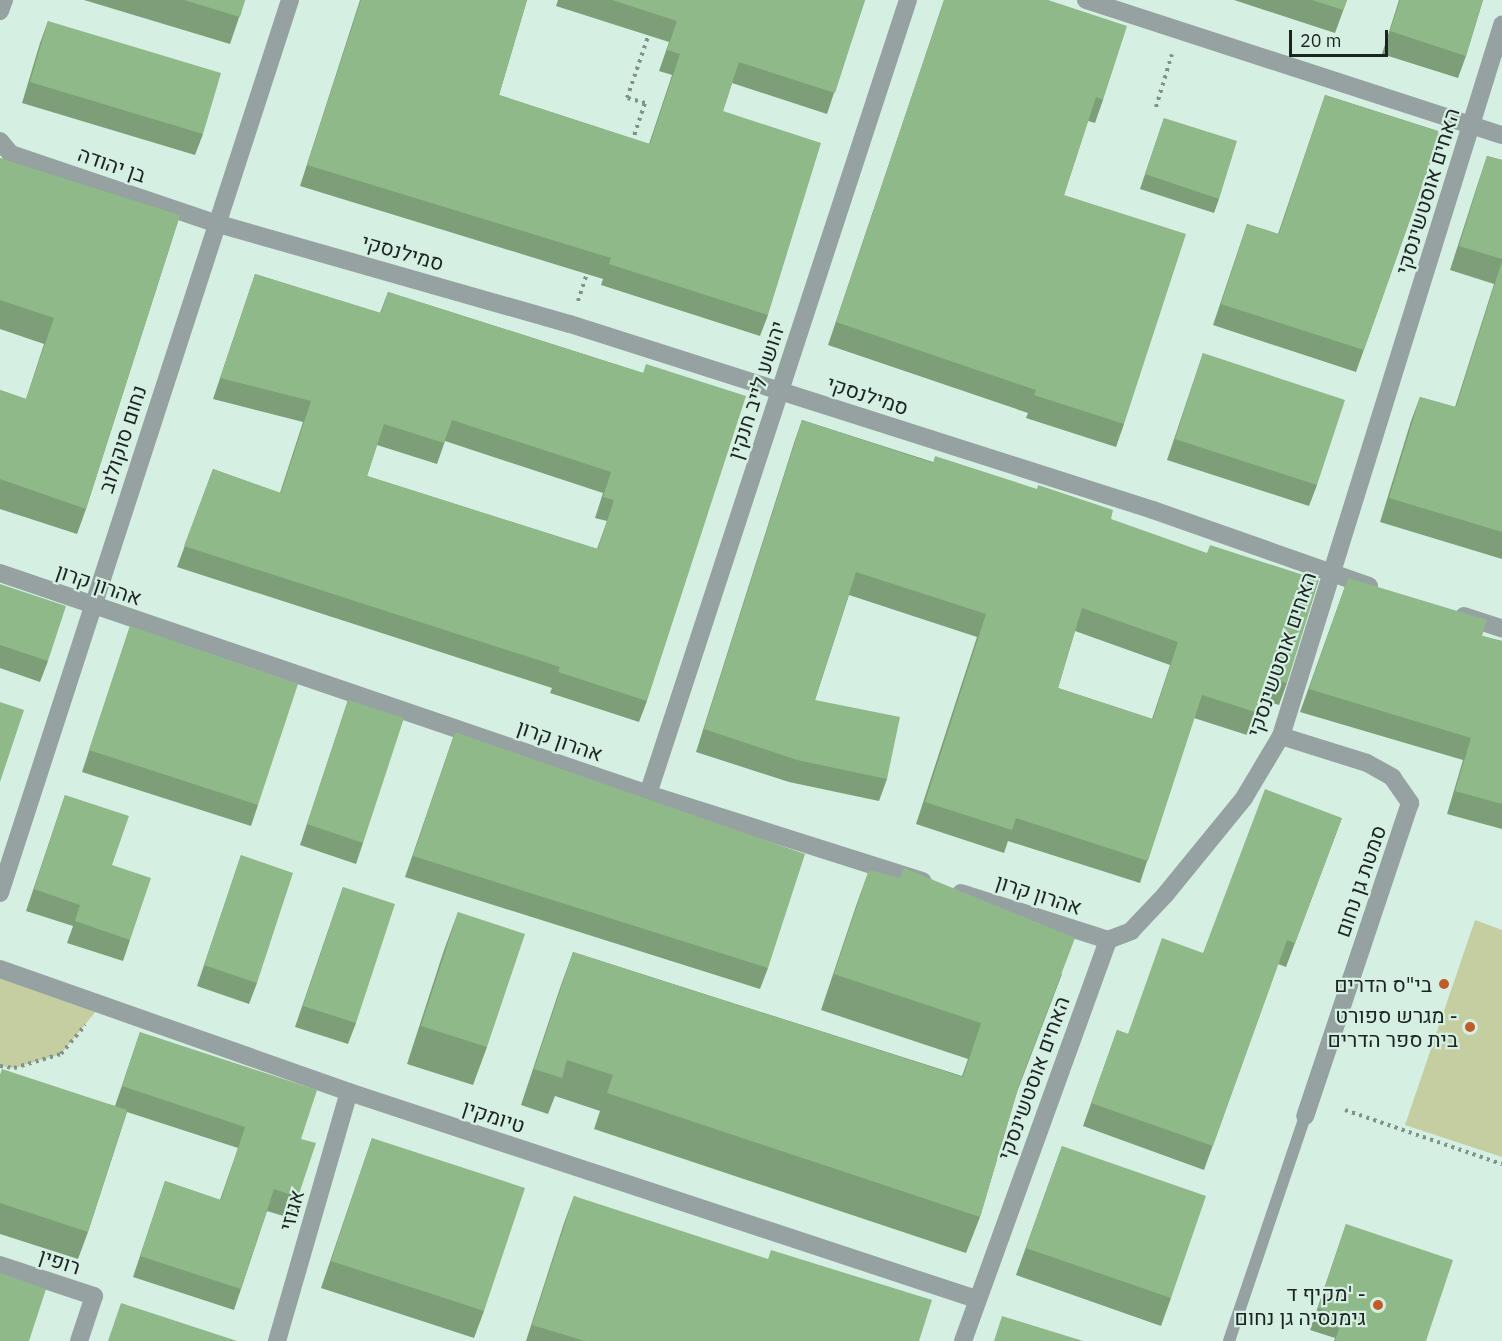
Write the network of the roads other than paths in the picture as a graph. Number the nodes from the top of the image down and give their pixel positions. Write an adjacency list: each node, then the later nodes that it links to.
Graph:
1 (4, 0): 5 (street)
2 (290, 0): 10 (street, נחום סוקולוב)
3 (908, 0): 11 (street, יהושע לייב חנקין)
4 (1086, 0): 7 (street)
5 (0, 11)
6 (1502, 25): 7 (street, האחים אוסטשינסקי)
7 (1471, 124): 8 (street); 13 (street, האחים אוסטשינסקי)
8 (1502, 135)
9 (0, 141): 10 (street, בן יהודה)
10 (215, 223): 11 (street, סמילנסקי); 15 (street, נחום סוקולוב)
11 (780, 391): 13 (street, סמילנסקי); 19 (street, יהושע לייב חנקין)
12 (0, 573): 15 (street, אהרון קרון)
13 (1332, 575): 14 (street, סמילנסקי); 18 (street, האחים אוסטשינסקי)
14 (1389, 593)
15 (93, 606): 19 (street, אהרון קרון); 20 (street, נחום סוקולוב)
16 (1445, 610): 17 (street)
17 (1502, 628)
18 (1281, 736): 21 (street, האחים אוסטשינסקי); 24 (street, סמטת גן נחום)
19 (648, 794): 21 (street, אהרון קרון)
20 (0, 893)
21 (1108, 940): 26 (street, האחים אוסטשינסקי)
22 (0, 969): 23 (street, טיומקין)
23 (349, 1092): 26 (street, טיומקין); 28 (street, אגוזי)
24 (1305, 1116): 30 (lane)
25 (0, 1265): 27 (street, רופין)
26 (976, 1299): 29 (street, האחים אוסטשינסקי)
27 (78, 1341)
28 (277, 1341)
29 (963, 1341)
30 (1229, 1341)

